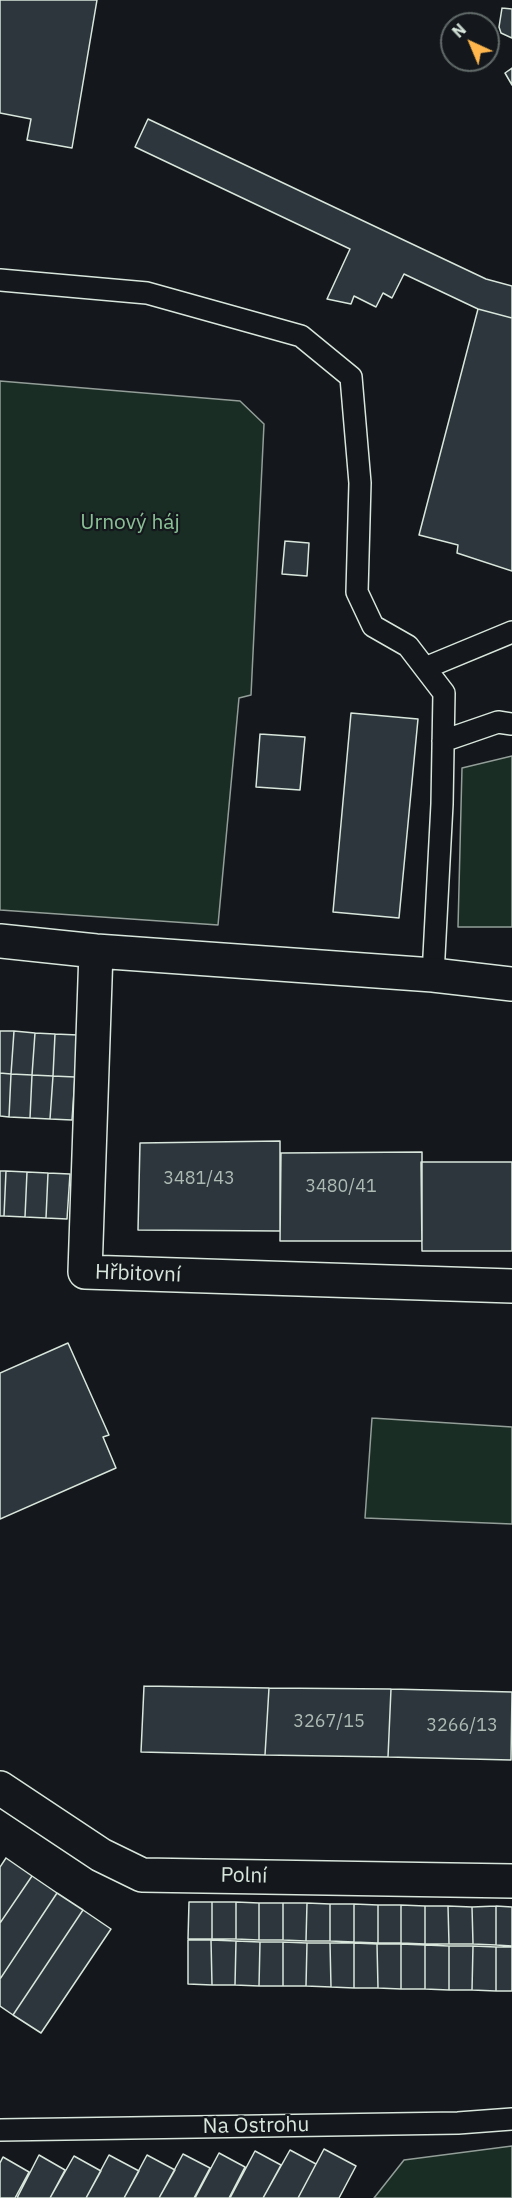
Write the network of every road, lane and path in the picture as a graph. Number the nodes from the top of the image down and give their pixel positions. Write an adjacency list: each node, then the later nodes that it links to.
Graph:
1 (0, 280): 3 (lane)
2 (512, 632): 3 (lane)
3 (425, 668): 5 (lane)
4 (512, 724): 5 (lane)
5 (443, 741): 8 (lane)
6 (0, 941): 7 (street)
7 (96, 951): 8 (street); 10 (street, Hřbitovní)
8 (433, 975): 9 (street)
9 (512, 984)
10 (512, 1286)
11 (0, 1788): 12 (street, Polní)
12 (512, 1881)
13 (512, 2119): 14 (lane, Na Ostrohu)
14 (0, 2130)

